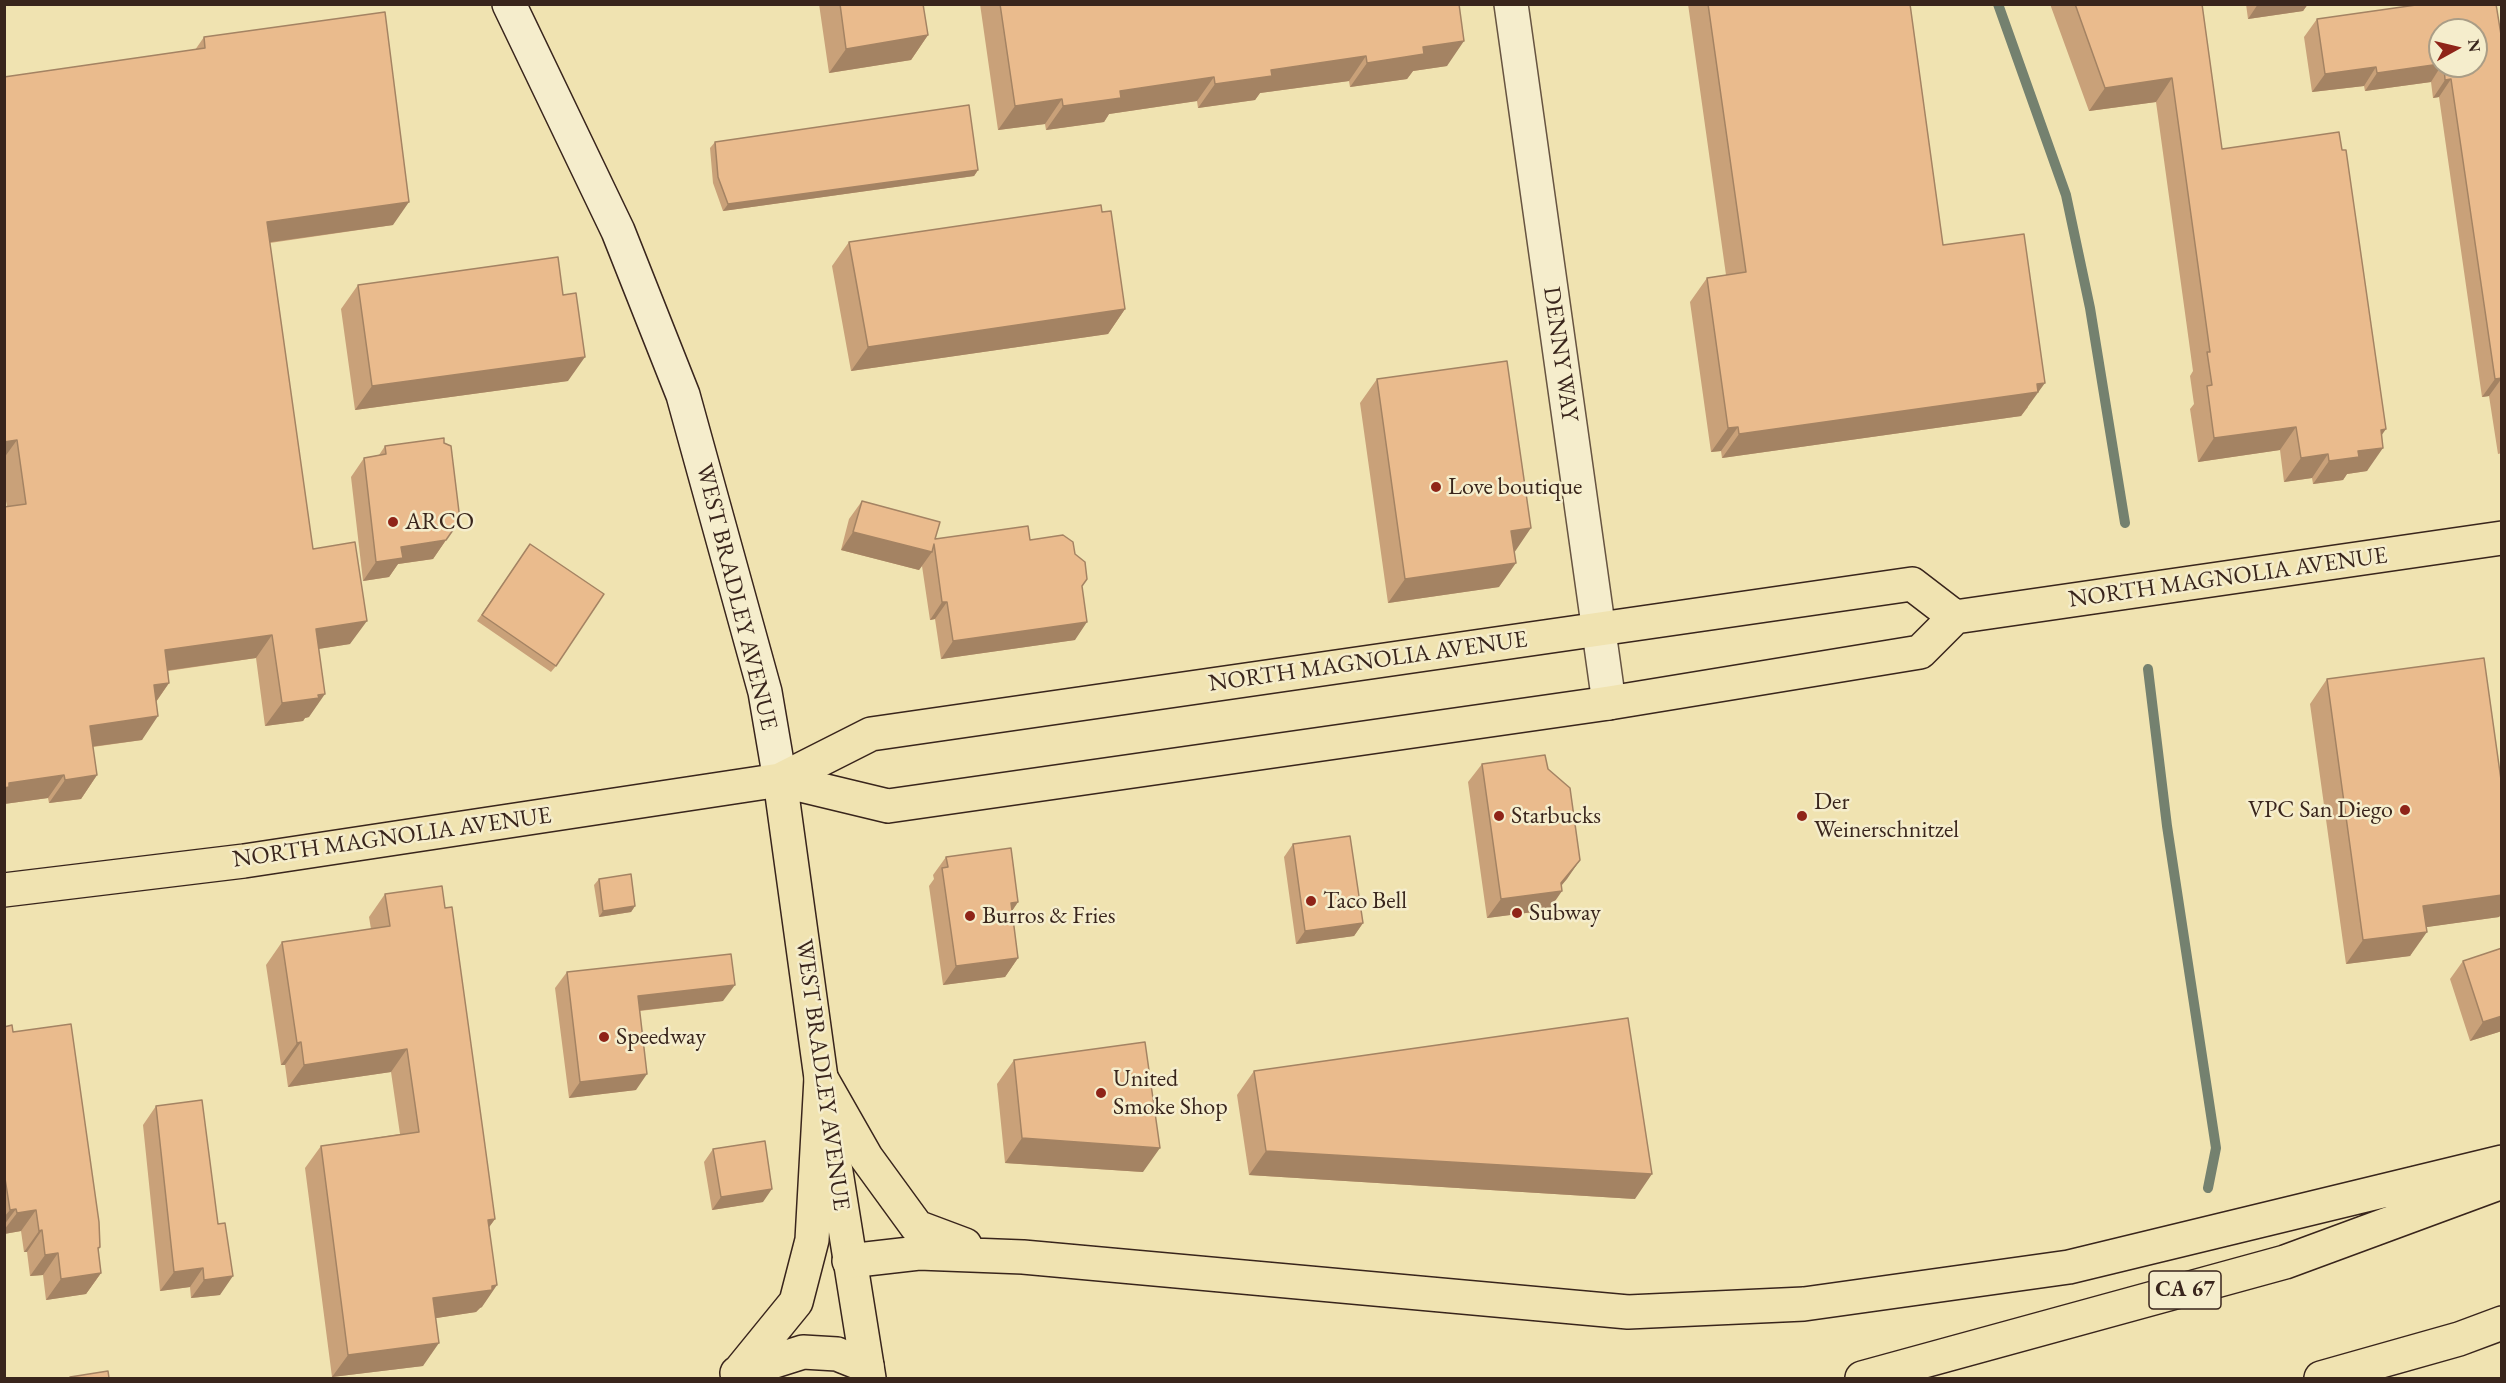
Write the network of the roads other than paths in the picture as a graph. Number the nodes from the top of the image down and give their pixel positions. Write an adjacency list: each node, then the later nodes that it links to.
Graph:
1 (508, 4): 7 (main road, WEST BRADLEY AVENUE)
2 (1511, 4): 5 (main road, DENNY WAY)
3 (2502, 538): 4 (main road, NORTH MAGNOLIA AVENUE)
4 (1955, 617): 5 (main road, NORTH MAGNOLIA AVENUE); 6 (main road, NORTH MAGNOLIA AVENUE)
5 (1599, 629): 6 (main road, DENNY WAY); 7 (main road, NORTH MAGNOLIA AVENUE)
6 (1609, 703): 7 (main road, NORTH MAGNOLIA AVENUE)
7 (780, 780): 8 (main road, NORTH MAGNOLIA AVENUE); 9 (main road, WEST BRADLEY AVENUE)
8 (4, 890)
9 (821, 1078): 12 (main road); 13 (main road, WEST BRADLEY AVENUE); 17 (main road)
10 (2502, 1162): 12 (main road)
11 (2502, 1182): 18 (main road, CA 67)
12 (1023, 1257): 13 (main road)
13 (849, 1261): 16 (main road, WEST BRADLEY AVENUE)
14 (2502, 1323): 15 (main road)
15 (2459, 1339): 19 (main road); 20 (main road)
16 (868, 1372): 17 (main road)
17 (730, 1375)
18 (1862, 1378)
19 (2321, 1378)
20 (2366, 1378)

